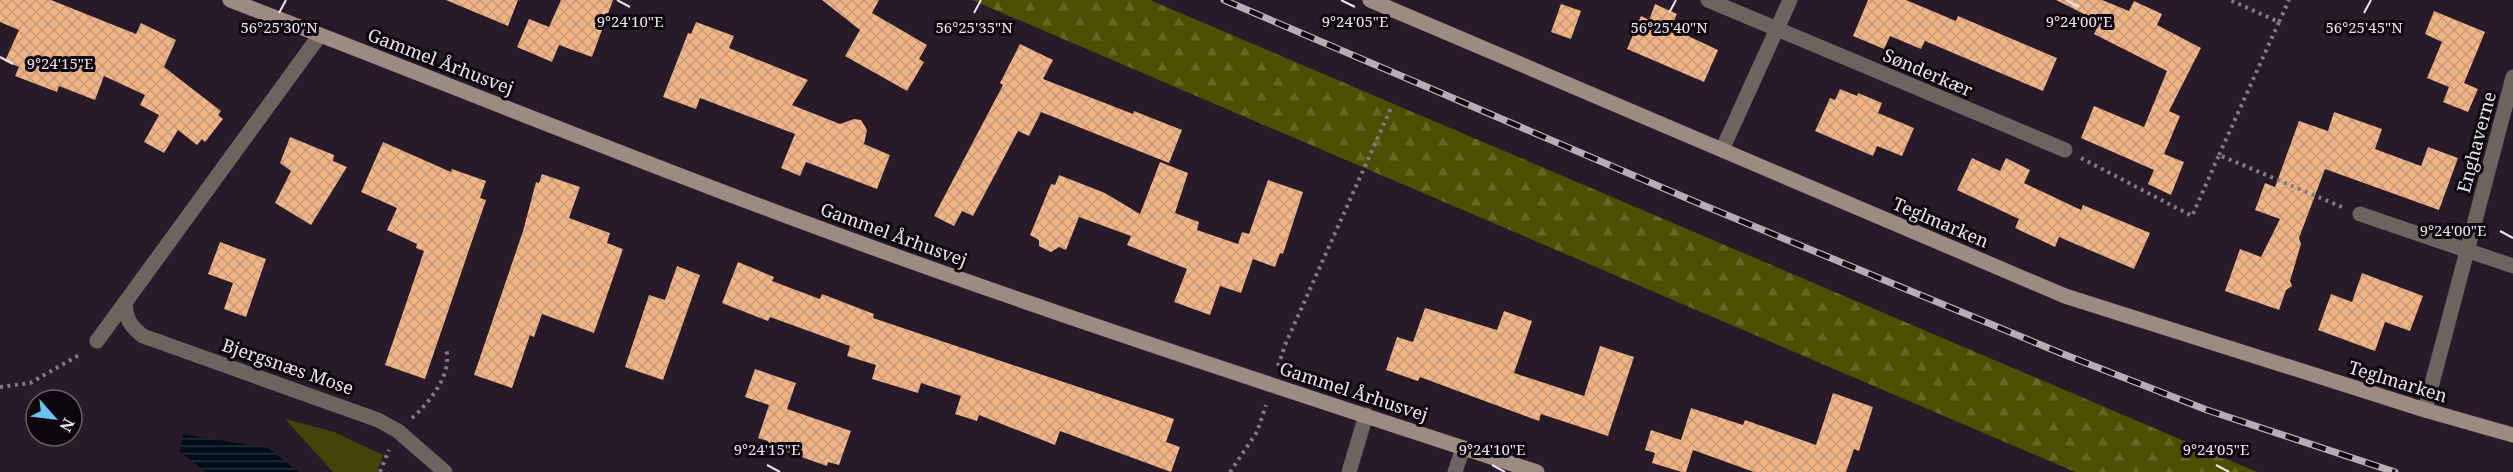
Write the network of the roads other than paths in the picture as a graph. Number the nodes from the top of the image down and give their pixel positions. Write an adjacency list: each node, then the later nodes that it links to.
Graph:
1 (230, 0): 6 (street, Gammel Århusvej)
2 (1370, 0): 8 (street, Teglmarken)
3 (1708, 0): 5 (street, Sønderkær)
4 (1790, 0): 5 (street)
5 (1776, 30): 8 (street); 9 (street, Sønderkær)
6 (320, 35): 13 (street); 16 (street, Gammel Århusvej)
7 (2513, 77): 11 (street, Enghaverne)
8 (1722, 150): 15 (street, Teglmarken)
9 (2065, 150)
10 (2360, 214): 11 (street)
11 (2467, 252): 12 (street); 15 (street, Enghaverne)
12 (2513, 266)
13 (125, 302): 14 (street); 19 (street, Bjergsnæs Mose)
14 (97, 340)
15 (2426, 410): 17 (street, Teglmarken)
16 (1366, 415): 18 (street, Gammel Århusvej); 20 (street)
17 (2513, 435)
18 (1463, 448): 21 (street); 22 (street, Gammel Århusvej)
19 (445, 472)
20 (1349, 472)
21 (1455, 472)
22 (1536, 472)

